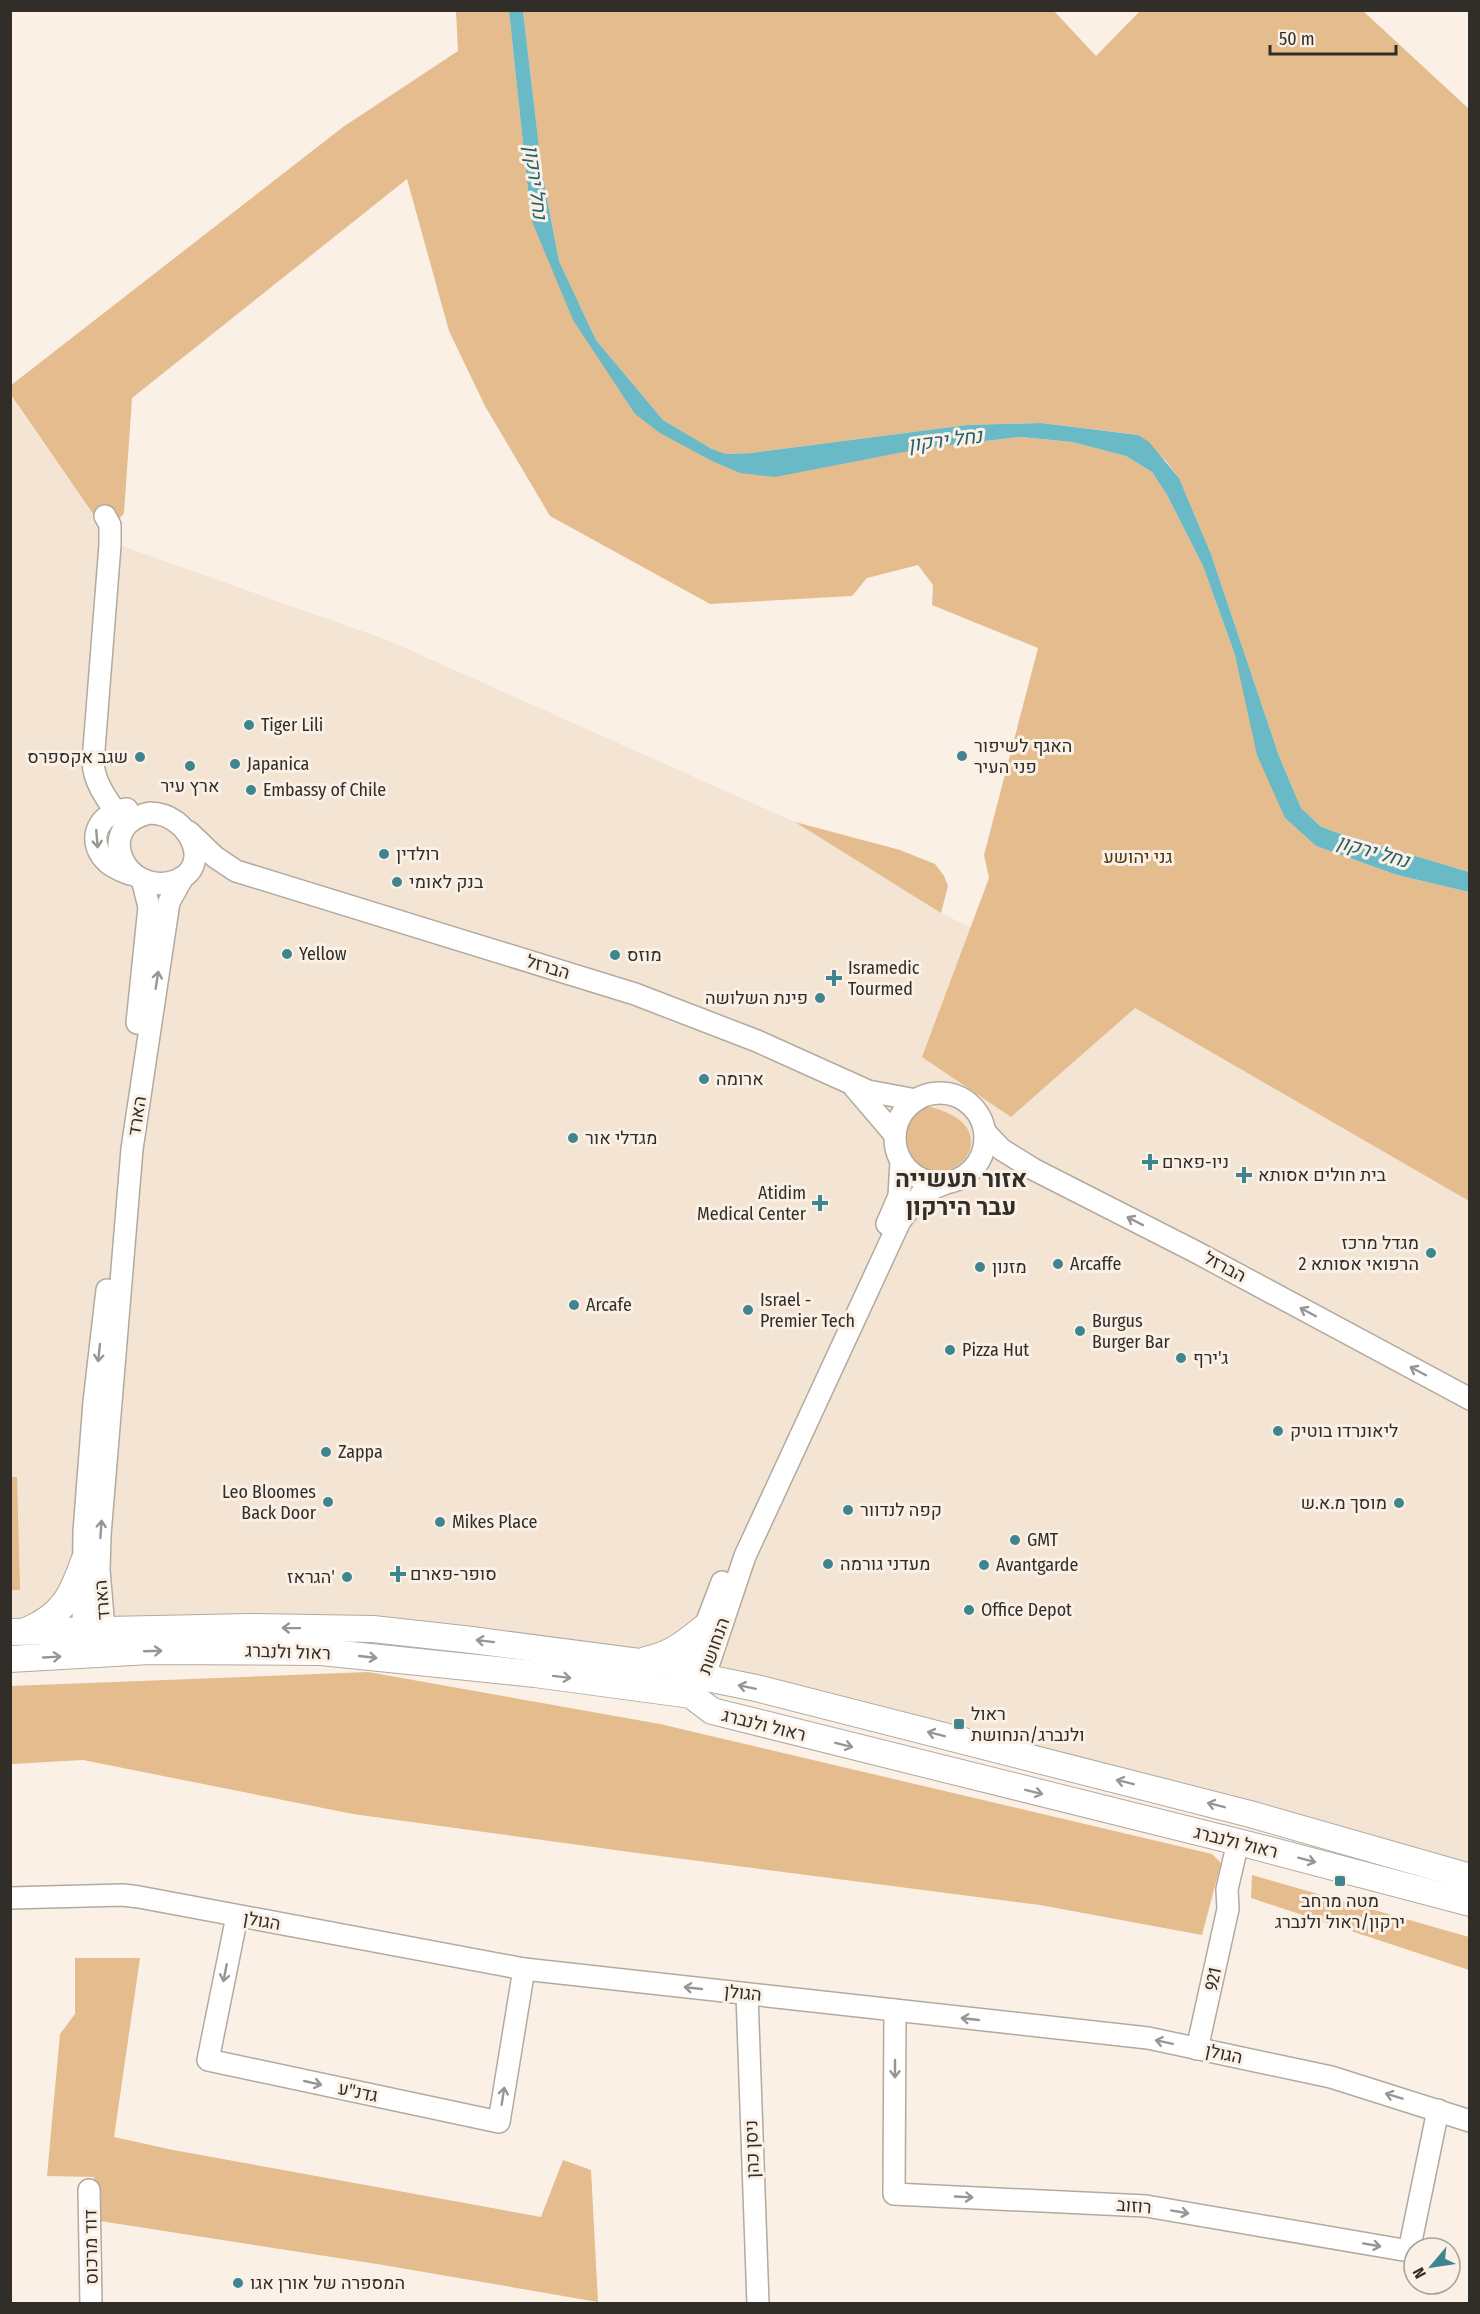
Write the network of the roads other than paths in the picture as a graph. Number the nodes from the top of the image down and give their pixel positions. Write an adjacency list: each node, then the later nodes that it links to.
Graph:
1 (105, 516): 2 (street)
2 (115, 811): 3 (street); 7 (street, one-way to 7)
3 (157, 813): 4 (street); 7 (street)
4 (189, 832): 5 (street, הברזל); 6 (street)
5 (236, 871): 6 (street, הברזל); 8 (street, הברזל)
6 (184, 876): 7 (street); 17 (street, הארד, one-way to 6)
7 (138, 877): 15 (street, הארד, one-way to 15)
8 (852, 1084): 9 (street, הברזל); 11 (street, הברזל)
9 (916, 1100): 10 (street); 11 (street)
10 (985, 1132): 13 (street); 14 (street, הברזל, one-way to 10)
11 (895, 1135): 12 (street)
12 (901, 1161): 13 (street); 16 (street, הנחושת)
13 (946, 1184): 22 (street, הנחושת)
14 (1470, 1399)
15 (84, 1561): 17 (street, הארד); 18 (street)
16 (705, 1627): 21 (street); 22 (street, הנחושת)
17 (94, 1629): 18 (street, ראול ולנברג); 19 (street, הארד); 21 (street, ראול ולנברג, one-way to 17)
18 (18, 1632)
19 (94, 1654): 20 (street, ראול ולנברג, one-way to 19); 22 (street, ראול ולנברג, one-way to 22)
20 (10, 1659)
21 (641, 1661): 22 (street, ראול ולנברג)
22 (694, 1682): 23 (street, ראול ולנברג, one-way to 22); 24 (street, ראול ולנברג, one-way to 24)
23 (1250, 1814): 24 (street); 25 (street)
24 (1244, 1844): 27 (street, ראול ולנברג, one-way to 27); 32 (street, 921)
25 (1470, 1877)
26 (10, 1898): 28 (street, הגולן)
27 (1470, 1903)
28 (237, 1916): 29 (street, הגולן); 29 (street, גדנ"ע, one-way to 29)
29 (524, 1969): 30 (street, הגולן, one-way to 29)
30 (747, 1994): 31 (street, הגולן); 37 (street, ניסן כהן)
31 (895, 2010): 32 (street, הגולן, one-way to 31); 33 (street, רוזוב, one-way to 33)
32 (1197, 2049): 33 (street, הגולן, one-way to 32)
33 (1438, 2110): 34 (street, הגולן)
34 (1470, 2121)
35 (89, 2190): 36 (street, דוד מרכוס)
36 (91, 2304)
37 (758, 2304)

